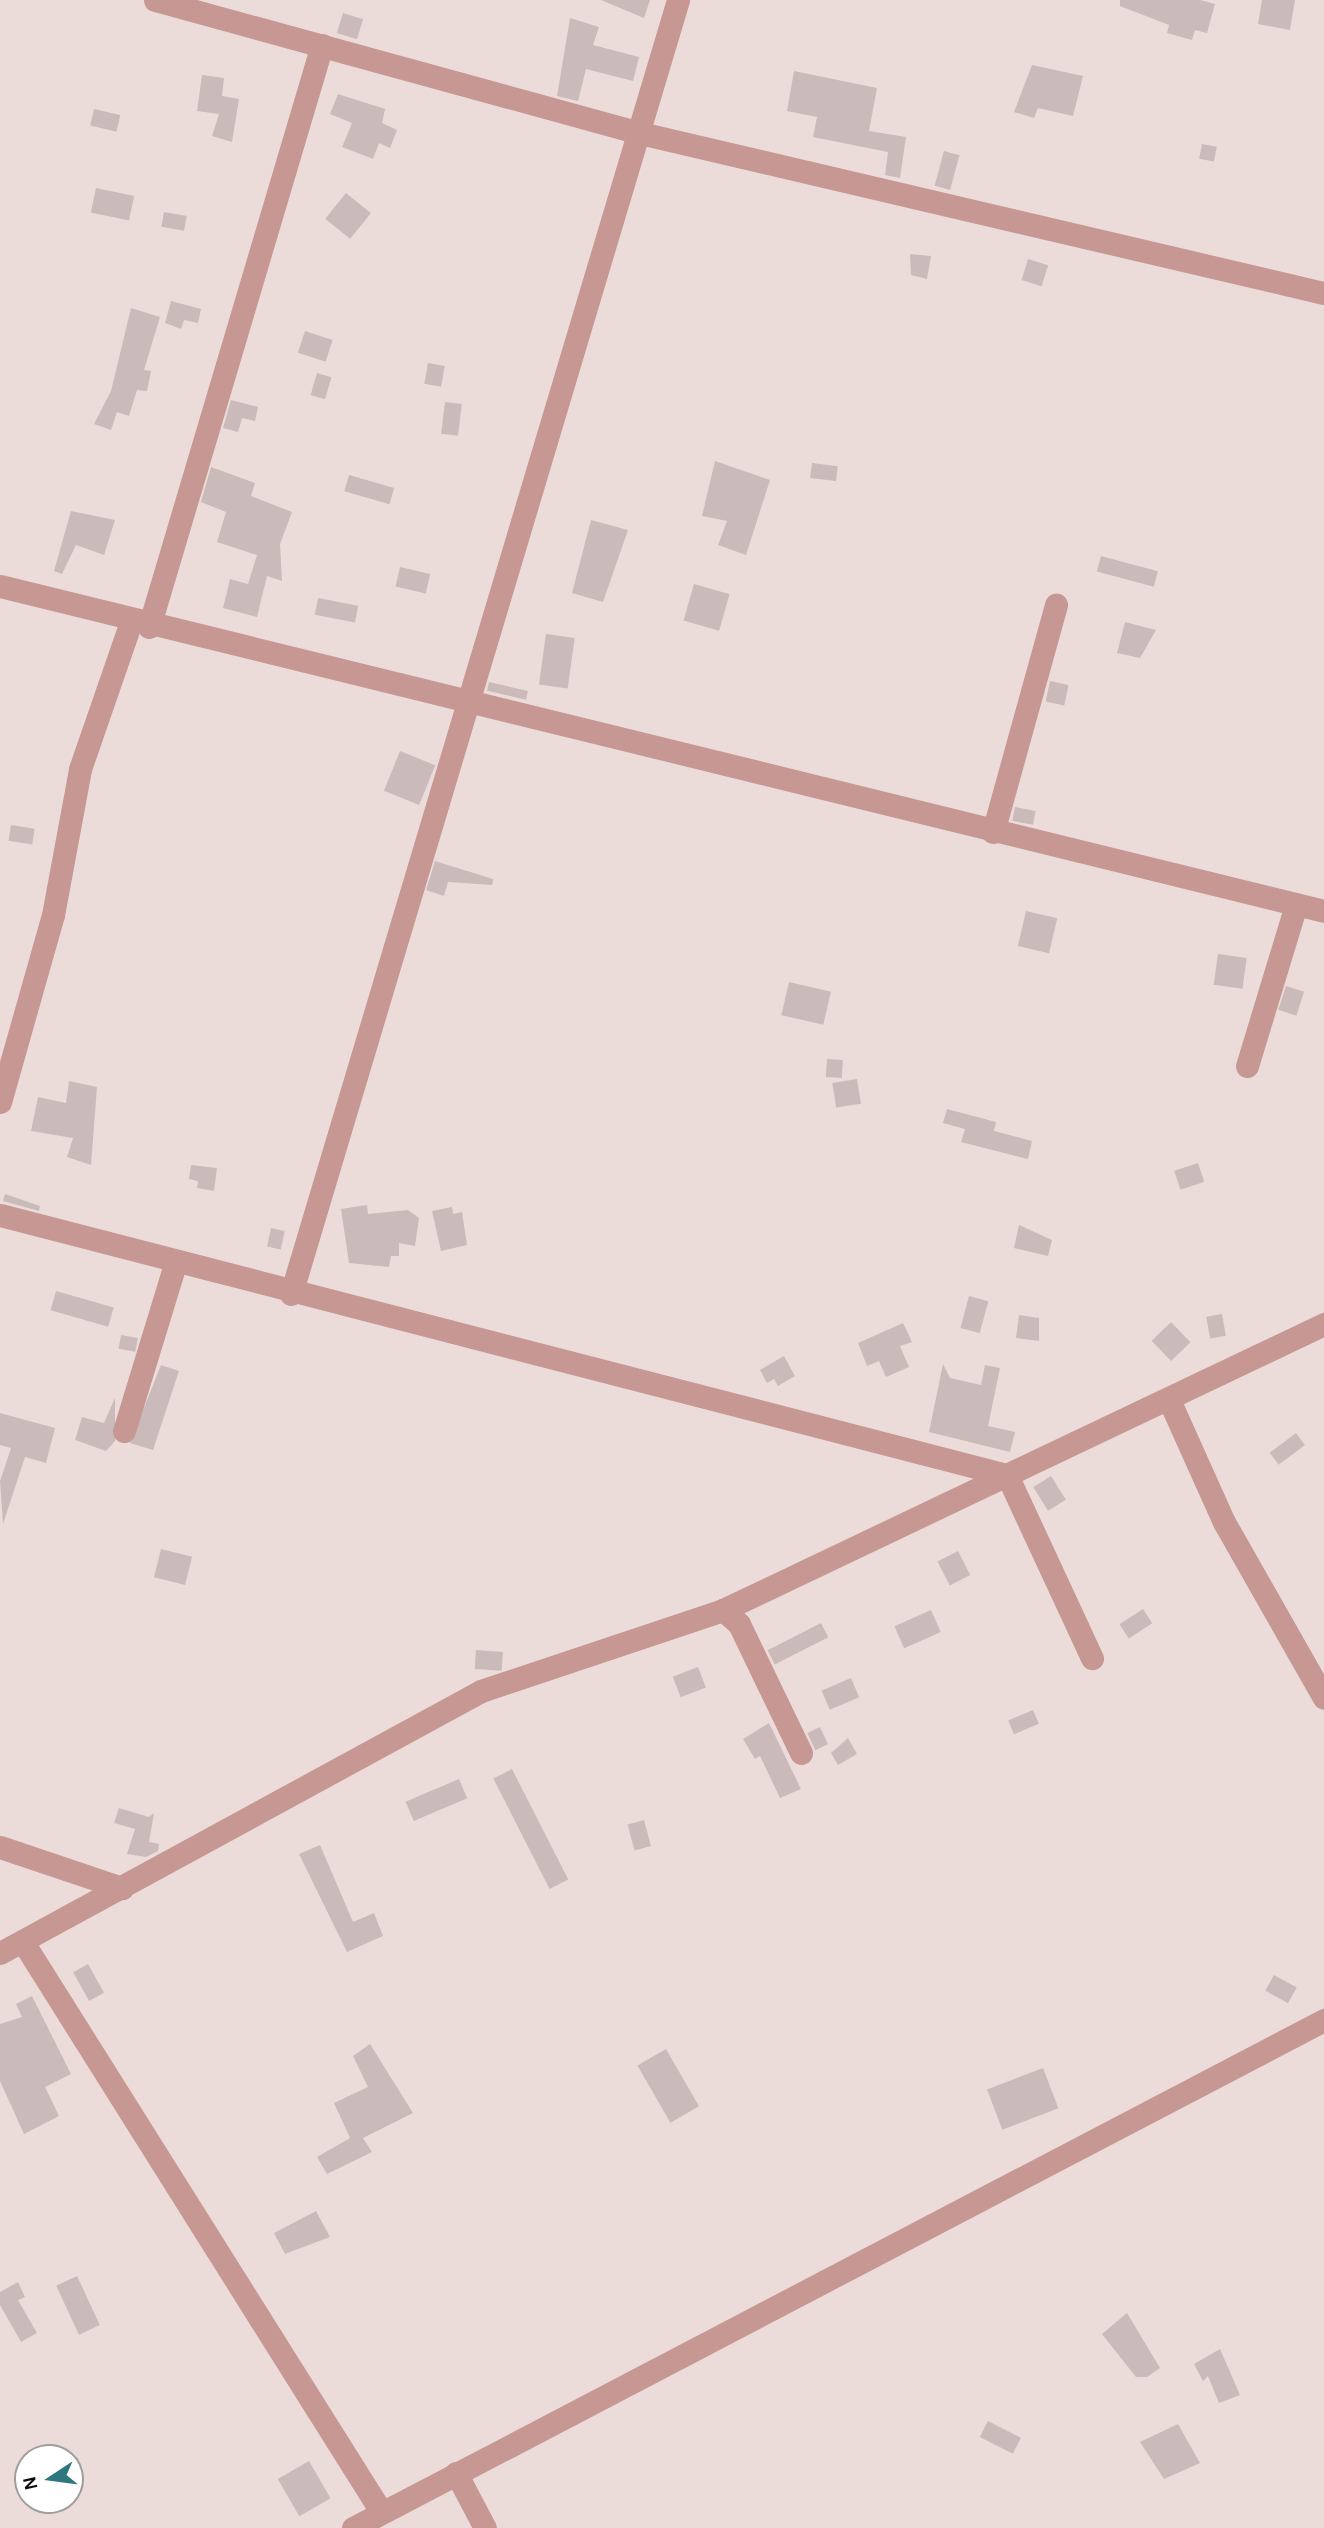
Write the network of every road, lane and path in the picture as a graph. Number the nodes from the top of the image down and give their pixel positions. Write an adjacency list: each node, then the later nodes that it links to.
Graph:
1 (155, 0): 3 (street)
2 (678, 0): 4 (street)
3 (322, 45): 4 (street); 8 (street)
4 (640, 133): 5 (street); 9 (street)
5 (1324, 293)
6 (0, 586): 8 (street)
7 (1056, 605): 10 (street)
8 (140, 624): 9 (street); 14 (street)
9 (467, 705): 10 (street); 17 (street)
10 (993, 832): 11 (street)
11 (1296, 905): 12 (street); 13 (street)
12 (1324, 912)
13 (1247, 1066)
14 (0, 1102)
15 (0, 1215): 16 (street)
16 (176, 1261): 17 (street); 20 (street)
17 (291, 1294): 21 (street)
18 (1324, 1324): 19 (street)
19 (1170, 1402): 21 (street); 24 (street)
20 (124, 1431)
21 (1007, 1475): 22 (street); 23 (street)
22 (723, 1610): 25 (street); 27 (street)
23 (1092, 1658)
24 (1324, 1698)
25 (801, 1753)
26 (0, 1847): 27 (street)
27 (122, 1888): 28 (street)
28 (23, 1942): 29 (street); 32 (street)
29 (0, 1952)
30 (1324, 2020): 31 (street)
31 (456, 2473): 32 (street); 34 (street)
32 (382, 2513): 33 (street)
33 (353, 2528)
34 (485, 2528)

